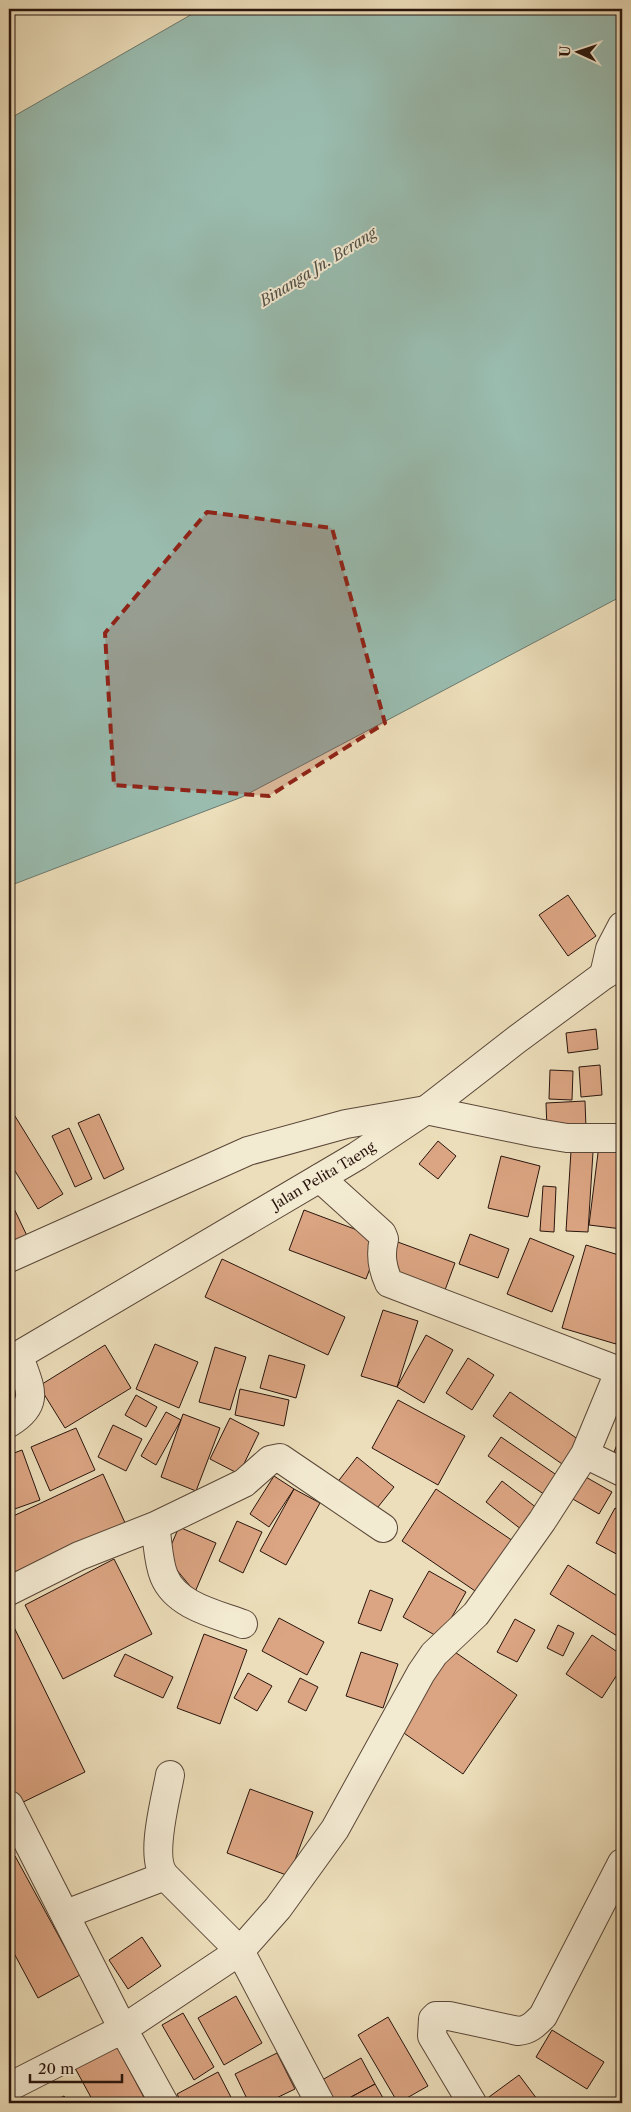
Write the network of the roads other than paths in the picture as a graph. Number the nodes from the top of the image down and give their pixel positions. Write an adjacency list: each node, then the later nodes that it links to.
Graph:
1 (622, 926): 2 (street)
2 (613, 970): 3 (street, Jalan Pelita Taeng)
3 (426, 1110): 4 (street); 5 (street, Jalan Pelita Taeng); 6 (street)
4 (622, 1138)
5 (320, 1178): 7 (street, Jalan Pelita Taeng); 8 (street)
6 (9, 1258)
7 (14, 1359): 9 (street)
8 (620, 1372): 10 (street)
9 (9, 1423)
10 (585, 1454): 11 (street); 22 (street)
11 (622, 1472)
12 (155, 1526): 13 (street); 14 (street); 15 (street)
13 (384, 1528)
14 (9, 1591)
15 (243, 1624)
16 (170, 1775): 20 (street)
17 (9, 1805): 18 (street)
18 (16, 1835): 21 (street)
19 (622, 1863): 27 (street)
20 (165, 1876): 21 (street); 22 (street)
21 (66, 1914): 23 (street)
22 (240, 1951): 23 (street); 26 (street)
23 (123, 2028): 24 (street); 25 (street)
24 (12, 2090)
25 (164, 2103)
26 (320, 2103)
27 (472, 2103)

